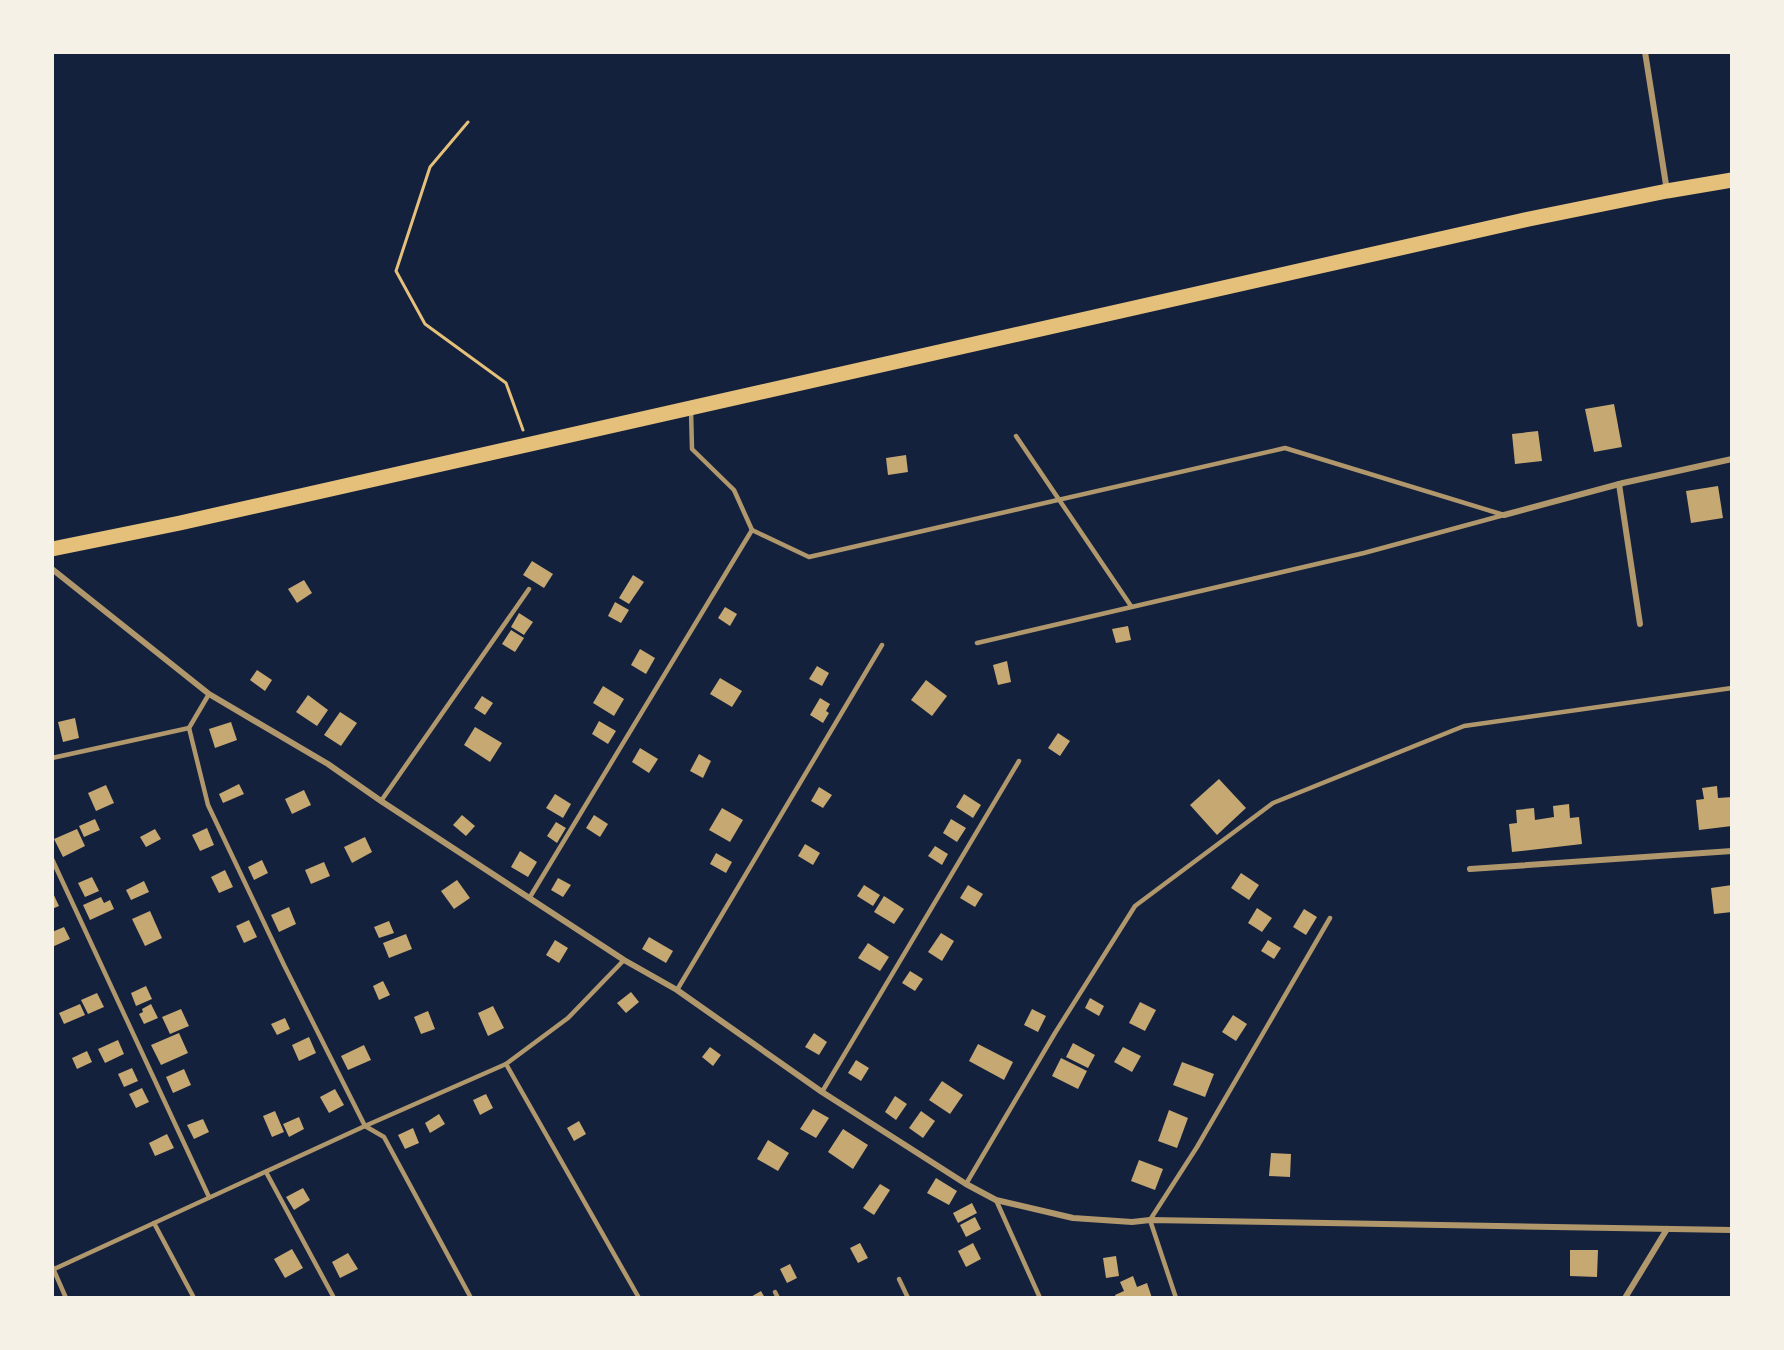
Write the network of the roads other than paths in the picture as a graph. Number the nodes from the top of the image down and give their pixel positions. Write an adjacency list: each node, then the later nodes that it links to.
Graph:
1 (1645, 52): 3 (street)
2 (1731, 180): 3 (main road)
3 (1667, 191): 4 (main road)
4 (690, 408): 10 (lane); 11 (main road)
5 (1016, 436): 8 (lane)
6 (1731, 459): 7 (street)
7 (1619, 484): 9 (street); 15 (street)
8 (1059, 500): 9 (lane); 10 (lane); 14 (lane)
9 (1504, 515): 14 (lane)
10 (752, 530): 27 (lane)
11 (52, 549)
12 (52, 569): 19 (street)
13 (529, 589): 23 (lane)
14 (1131, 606): 16 (lane)
15 (1640, 624)
16 (977, 642)
17 (882, 645): 30 (lane)
18 (1731, 688): 35 (lane)
19 (209, 694): 20 (lane); 23 (street)
20 (189, 728): 21 (lane); 33 (lane)
21 (52, 758)
22 (1019, 761): 32 (lane)
23 (381, 801): 27 (street)
24 (1731, 851): 26 (street)
25 (52, 859): 36 (lane)
26 (1470, 869)
27 (530, 897): 29 (street)
28 (1330, 918): 38 (lane)
29 (624, 960): 30 (street); 31 (lane)
30 (677, 990): 32 (street)
31 (506, 1064): 33 (lane); 49 (lane)
32 (822, 1092): 35 (street)
33 (365, 1126): 34 (lane); 48 (lane)
34 (266, 1173): 36 (lane); 47 (lane)
35 (966, 1184): 37 (street)
36 (209, 1197): 39 (lane)
37 (996, 1200): 38 (street); 52 (lane)
38 (1150, 1220): 40 (street); 53 (lane)
39 (154, 1223): 42 (lane); 46 (lane)
40 (1667, 1230): 41 (street); 54 (street)
41 (1731, 1230)
42 (53, 1268): 45 (lane)
43 (900, 1279): 51 (lane)
44 (775, 1292): 50 (lane)
45 (66, 1298)
46 (194, 1298)
47 (334, 1298)
48 (471, 1298)
49 (639, 1298)
50 (778, 1298)
51 (908, 1298)
52 (1040, 1298)
53 (1176, 1298)
54 (1625, 1298)

